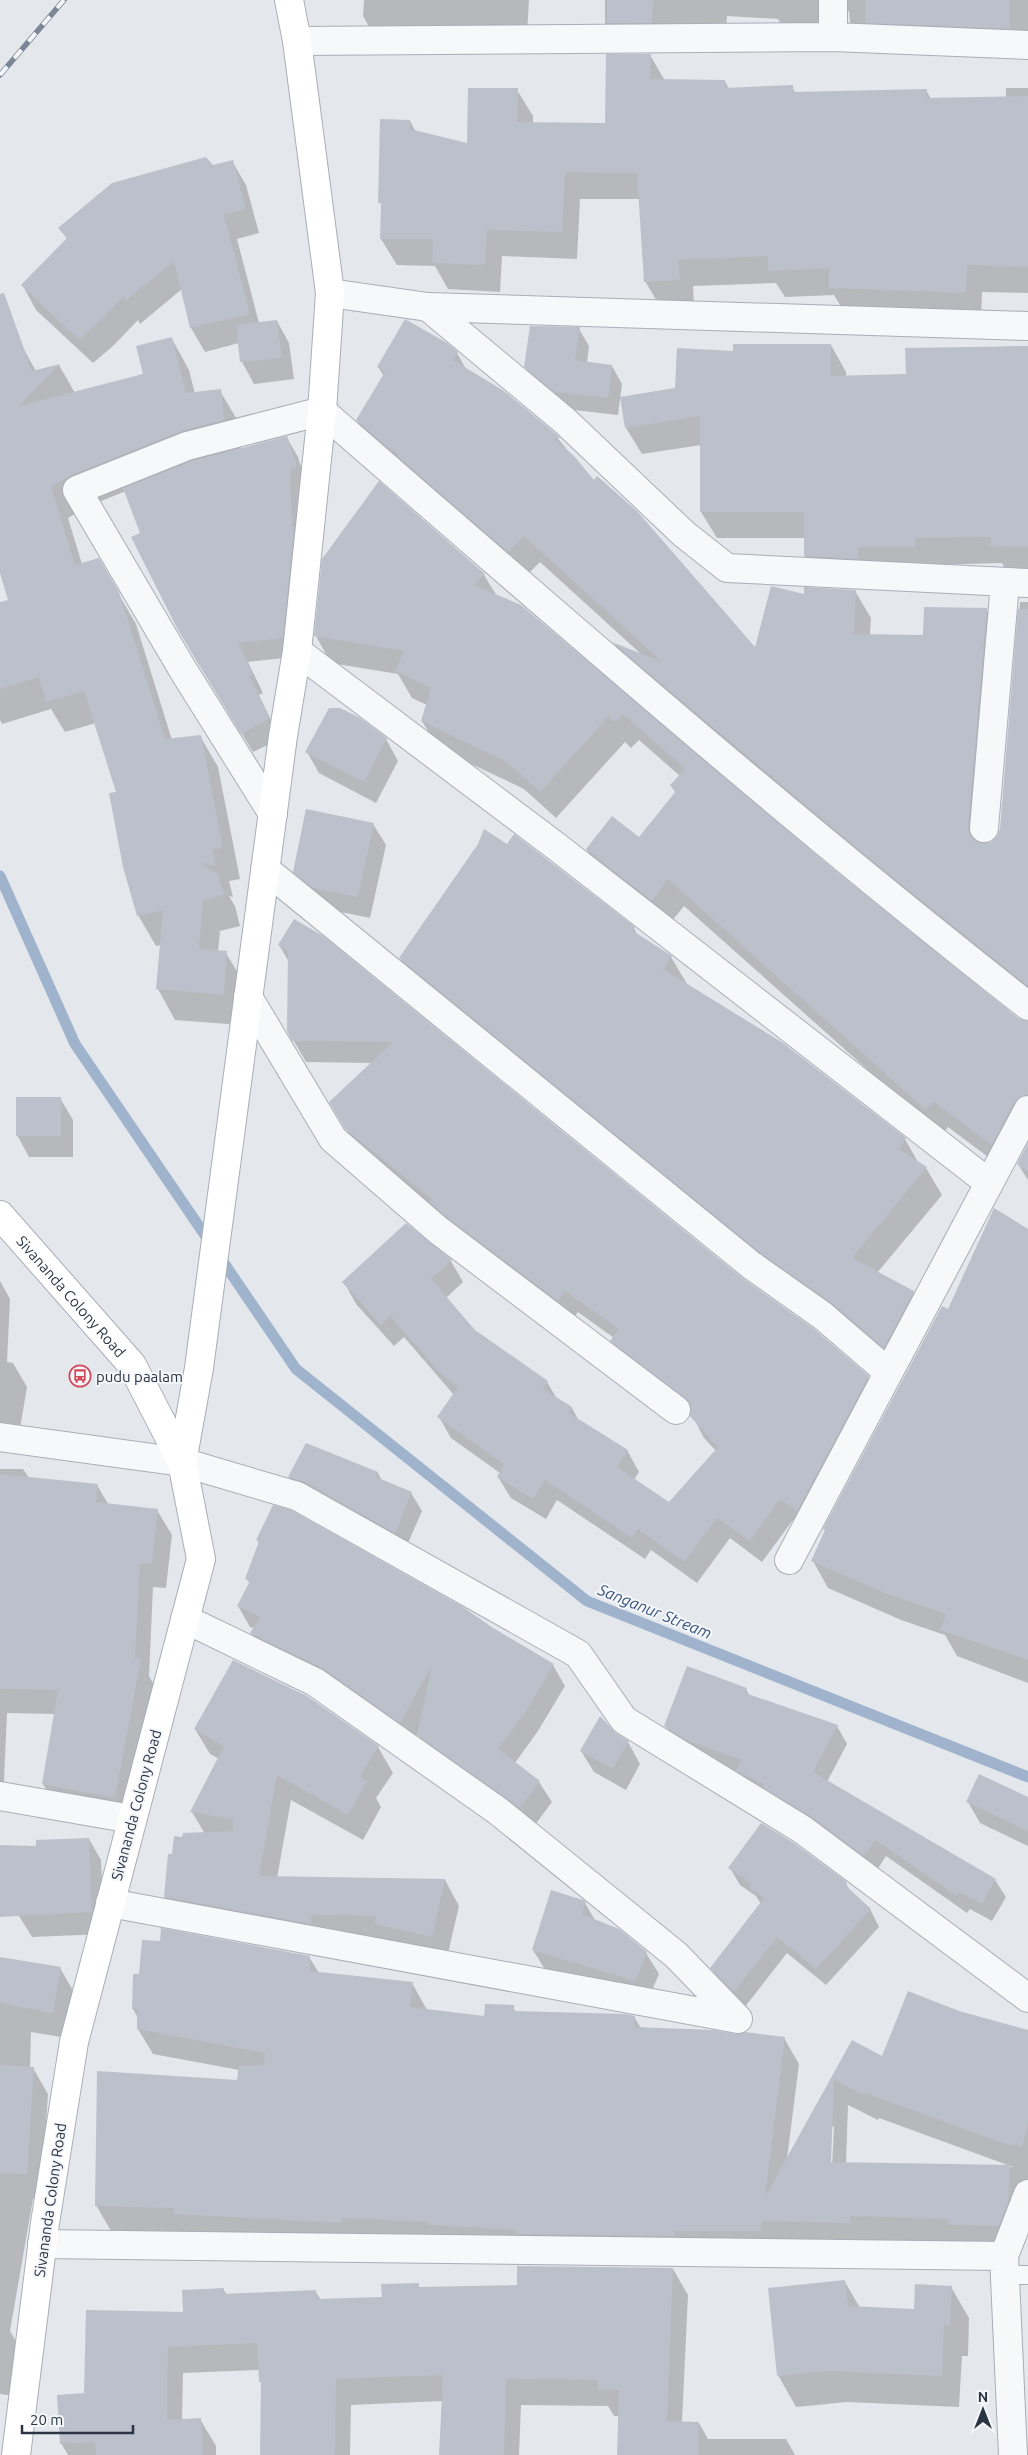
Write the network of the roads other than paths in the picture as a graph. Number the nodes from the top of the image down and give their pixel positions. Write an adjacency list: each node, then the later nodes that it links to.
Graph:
1 (289, 0): 4 (street)
2 (832, 0): 3 (street)
3 (832, 37): 4 (street); 5 (street)
4 (297, 40): 6 (street)
5 (1028, 45)
6 (330, 293): 7 (street); 9 (street)
7 (428, 307): 8 (street); 10 (street)
8 (1028, 326)
9 (322, 411): 11 (street); 12 (street); 16 (street)
10 (1016, 583): 13 (street)
11 (297, 651): 12 (street); 18 (street)
12 (272, 814): 14 (street)
13 (984, 828)
14 (265, 869): 15 (street); 20 (street)
15 (248, 997): 21 (street); 23 (street)
16 (1028, 1006)
17 (1028, 1110): 18 (street)
18 (988, 1183): 20 (street)
19 (0, 1215): 23 (street, Sivananda Colony Road)
20 (888, 1372): 24 (street)
21 (676, 1410)
22 (0, 1437): 23 (street)
23 (182, 1462): 25 (street, Sivananda Colony Road); 29 (street)
24 (789, 1560)
25 (185, 1619): 27 (street, Sivananda Colony Road); 28 (street)
26 (0, 1796): 27 (street)
27 (132, 1819): 28 (street, Sivananda Colony Road)
28 (110, 1903): 31 (street, Sivananda Colony Road)
29 (1028, 1998)
30 (1028, 2194): 32 (street)
31 (42, 2244): 32 (street); 33 (street, Sivananda Colony Road)
32 (1012, 2269): 34 (street)
33 (16, 2455)
34 (1013, 2455)

